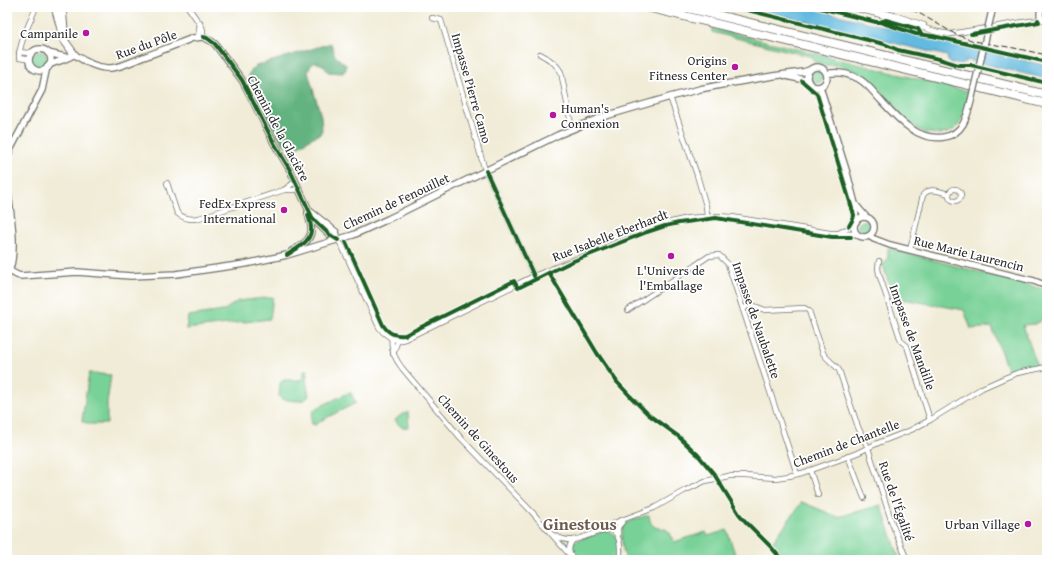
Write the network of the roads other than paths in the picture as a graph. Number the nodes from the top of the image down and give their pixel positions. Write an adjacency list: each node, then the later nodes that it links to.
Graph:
1 (36, 7): 21 (street)
2 (54, 7): 17 (main road)
3 (188, 7): 16 (street)
4 (647, 7): 34 (highway)
5 (684, 7): 32 (highway)
6 (850, 7): 15 (street)
7 (864, 7): 15 (street)
8 (993, 7): 27 (street, bridge)
9 (1047, 7): 11 (street)
10 (63, 8): 17 (main road)
11 (1040, 10): 13 (street); 14 (street)
12 (432, 18): 37 (street, Impasse Pierre Camo)
13 (1045, 20): 14 (street)
14 (1030, 21): 15 (street)
15 (955, 34)
16 (201, 37): 22 (street, Rue du Pôle); 39 (street, Chemin de la Glacière)
17 (68, 47): 22 (main road)
18 (32, 52): 19 (street); 21 (street); 23 (street)
19 (48, 53): 22 (street, Rue du Pôle); 24 (street)
20 (540, 54): 35 (street)
21 (19, 55): 23 (street)
22 (71, 56): 24 (street)
23 (29, 61): 25 (street)
24 (48, 66): 25 (street); 29 (street)
25 (36, 70): 29 (street)
26 (810, 70): 27 (street); 28 (street, Chemin de Fenouillet); 30 (street)
27 (827, 74): 31 (street)
28 (782, 75): 30 (street, Chemin de Fenouillet); 33 (street, Chemin de Fenouillet)
29 (44, 82): 36 (street)
30 (808, 82): 31 (street)
31 (820, 87): 44 (street)
32 (1047, 95)
33 (670, 97): 35 (street, Chemin de Fenouillet); 46 (street)
34 (1047, 104)
35 (572, 129): 37 (street, Chemin de Fenouillet)
36 (7, 157)
37 (486, 170): 53 (street, Chemin de Fenouillet); 59 (street)
38 (167, 182): 42 (street)
39 (295, 182): 41 (street, Chemin de la Glacière); 42 (street)
40 (7, 186): 58 (street)
41 (298, 189): 42 (street); 45 (street, Chemin de la Glacière)
42 (284, 190)
43 (949, 194): 55 (street)
44 (855, 204): 47 (street); 48 (street)
45 (308, 209): 53 (street, Chemin de la Glacière); 56 (street)
46 (707, 216): 50 (street, Rue Isabelle Eberhardt); 59 (street, Rue Isabelle Eberhardt)
47 (866, 217): 48 (street); 49 (street)
48 (855, 223): 50 (street); 51 (street)
49 (874, 228): 52 (street); 54 (street)
50 (837, 233): 51 (street, Rue Isabelle Eberhardt)
51 (856, 234): 52 (street)
52 (869, 236): 54 (street, Rue Marie Laurencin)
53 (338, 240): 56 (street, Chemin de Fenouillet); 63 (street)
54 (886, 243): 55 (street, Rue Marie Laurencin)
55 (910, 250): 60 (street, Rue Marie Laurencin)
56 (287, 255): 58 (street, Chemin de Fenouillet)
57 (879, 261): 67 (street, Impasse de Mandille)
58 (8, 273)
59 (534, 276): 64 (street, Rue Isabelle Eberhardt)
60 (1047, 286)
61 (628, 310): 62 (street, Impasse de Naubalette)
62 (743, 310): 68 (street, Rue de l'Égalité); 71 (street, Impasse de Naubalette)
63 (392, 339): 64 (street, Rue Isabelle Eberhardt); 65 (street, Chemin de Ginestous)
64 (398, 340): 65 (street)
65 (394, 354): 76 (street, Chemin de Ginestous)
66 (1047, 367): 67 (street, Chemin de Chantelle)
67 (930, 420): 68 (street, Chemin de Chantelle)
68 (868, 448): 69 (street, Chemin de Chantelle); 82 (street, Rue de l'Égalité)
69 (848, 456): 70 (street, Chemin de Chantelle); 73 (street)
70 (810, 470): 71 (street, Chemin de Chantelle); 72 (street)
71 (797, 474): 74 (street, Chemin de Chantelle)
72 (818, 495)
73 (864, 498)
74 (624, 520): 75 (street, Chemin de Chantelle); 77 (street)
75 (604, 529): 77 (street); 78 (street)
76 (552, 534): 78 (street); 79 (street, Chemin de Ginestous)
77 (618, 536): 80 (street)
78 (573, 540): 79 (street)
79 (568, 553): 81 (street, Chemin de Ginestous)
80 (620, 559)
81 (575, 560)
82 (906, 560)

